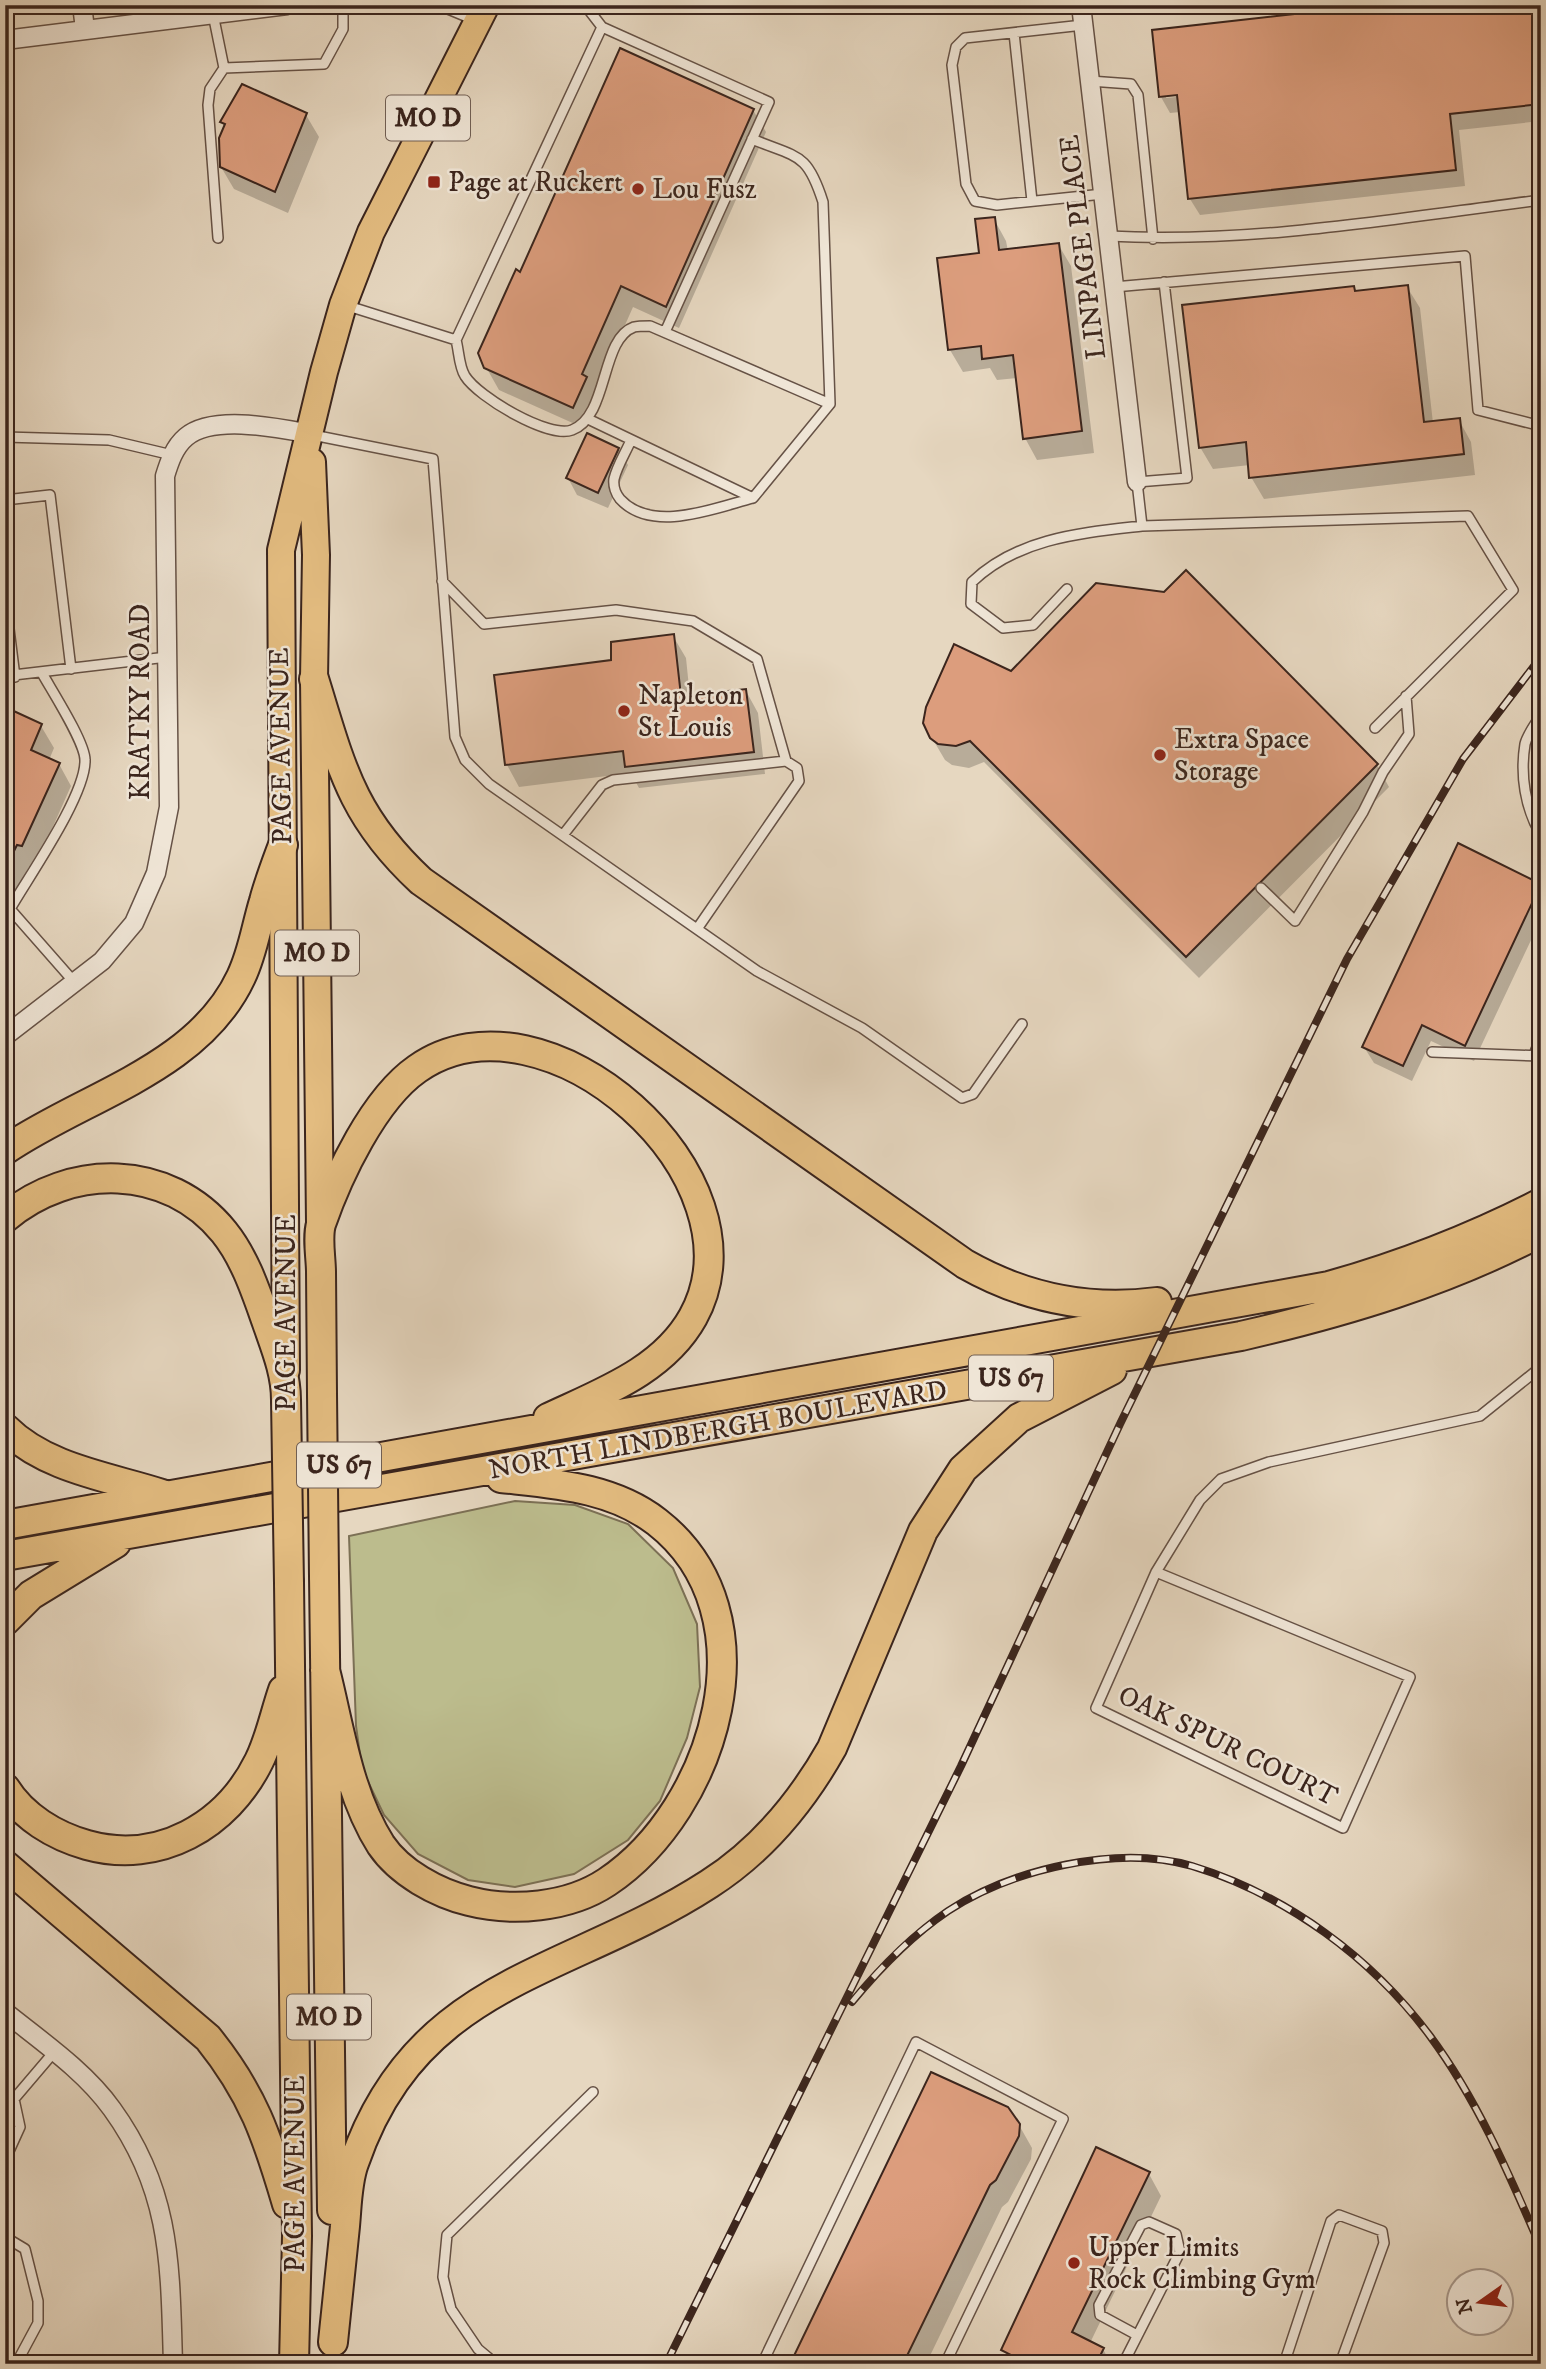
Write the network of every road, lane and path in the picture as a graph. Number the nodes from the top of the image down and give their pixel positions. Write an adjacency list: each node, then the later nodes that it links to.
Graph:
1 (82, 5): 11 (street)
2 (286, 5): 8 (street)
3 (343, 5): 14 (lane)
4 (450, 5): 7 (street)
5 (585, 5): 10 (lane)
6 (1081, 5): 9 (street, LINPAGE PLACE)
7 (483, 11): 25 (main road, PAGE AVENUE / MO D)
8 (214, 14): 11 (street); 14 (lane)
9 (1083, 25): 12 (lane); 15 (street, LINPAGE PLACE)
10 (602, 27): 16 (lane); 27 (lane)
11 (85, 29): 13 (street)
12 (1014, 33): 19 (lane); 19 (lane)
13 (5, 40)
14 (224, 68): 21 (lane)
15 (1090, 82): 17 (street, LINPAGE PLACE); 22 (lane)
16 (752, 139): 26 (lane); 28 (lane)
17 (1103, 194): 19 (lane); 20 (street, LINPAGE PLACE)
18 (1541, 200): 22 (lane)
19 (1032, 201)
20 (1108, 236): 22 (lane); 24 (street, LINPAGE PLACE)
21 (218, 238)
22 (1153, 239)
23 (1164, 282): 24 (lane); 30 (lane); 35 (lane)
24 (1114, 287): 35 (street, LINPAGE PLACE)
25 (343, 305): 27 (lane); 31 (main road, PAGE AVENUE / MO D)
26 (665, 332): 28 (lane); 29 (lane)
27 (456, 340): 29 (lane)
28 (830, 404): 36 (lane)
29 (588, 419): 33 (lane)
30 (1541, 426)
31 (311, 434): 34 (street); 39 (lane); 46 (main road, PAGE AVENUE / MO D); 53 (main road, PAGE AVENUE / MO D)
32 (5, 437): 34 (lane)
33 (631, 440): 36 (lane); 36 (lane)
34 (173, 454): 42 (street, KRATKY ROAD)
35 (1137, 482): 38 (lane)
36 (753, 498)
37 (5, 500): 43 (lane)
38 (1142, 526): 40 (lane); 47 (lane)
39 (442, 581): 50 (lane); 51 (lane)
40 (1068, 589)
41 (5, 597): 45 (lane)
42 (167, 657): 43 (lane); 57 (street, KRATKY ROAD)
43 (71, 669): 44 (lane)
44 (42, 673): 45 (lane); 55 (lane)
45 (10, 676)
46 (314, 679): 64 (highway); 66 (main road, PAGE AVENUE / MO D)
47 (1406, 696): 49 (lane); 54 (lane)
48 (1541, 715): 52 (lane)
49 (1375, 728)
50 (786, 761): 51 (lane); 56 (lane)
51 (563, 835): 56 (lane)
52 (1541, 835)
53 (283, 845): 63 (highway); 70 (main road, PAGE AVENUE / MO D)
54 (1261, 888)
55 (8, 910): 57 (lane)
56 (697, 929): 58 (lane)
57 (76, 984): 59 (street, KRATKY ROAD)
58 (1022, 1024)
59 (5, 1036)
60 (1541, 1037): 62 (lane)
61 (1432, 1052): 62 (lane)
62 (1537, 1056)
63 (5, 1150)
64 (1541, 1201): 72 (highway, NORTH LINDBERGH BOULEVARD / US 67)
65 (5, 1218): 70 (highway)
66 (320, 1227): 72 (highway); 80 (highway, PAGE AVENUE / MO D, bridge)
67 (1541, 1232): 68 (highway, NORTH LINDBERGH BOULEVARD / US 67)
68 (1140, 1356): 73 (highway, NORTH LINDBERGH BOULEVARD / US 67); 93 (highway)
69 (1541, 1367): 78 (lane)
70 (286, 1389): 81 (highway, PAGE AVENUE / MO D, bridge)
71 (5, 1428): 74 (highway)
72 (510, 1435): 74 (highway, NORTH LINDBERGH BOULEVARD / US 67)
73 (467, 1475): 76 (highway, NORTH LINDBERGH BOULEVARD / US 67); 80 (highway)
74 (169, 1496): 75 (highway, NORTH LINDBERGH BOULEVARD / US 67)
75 (5, 1525)
76 (130, 1535): 77 (highway, NORTH LINDBERGH BOULEVARD / US 67); 79 (highway)
77 (5, 1556)
78 (1156, 1572): 78 (lane, OAK SPUR COURT)
79 (5, 1621)
80 (325, 1670): 93 (highway, PAGE AVENUE / MO D)
81 (290, 1671): 82 (highway); 90 (highway, PAGE AVENUE / MO D)
82 (5, 1788)
83 (5, 1865): 90 (highway)
84 (5, 2012): 85 (street)
85 (54, 2052): 88 (lane); 95 (street)
86 (593, 2092): 97 (lane)
87 (5, 2099): 88 (lane)
88 (15, 2105): 89 (lane)
89 (5, 2160)
90 (297, 2236): 96 (highway, PAGE AVENUE / MO D)
91 (5, 2237): 94 (lane)
92 (1138, 2335): 92 (lane); 100 (lane)
93 (333, 2353)
94 (16, 2364)
95 (173, 2364)
96 (294, 2364)
97 (496, 2364)
98 (762, 2364): 99 (lane)
99 (946, 2364)
100 (1123, 2364)
101 (1284, 2364): 102 (lane)
102 (1340, 2364)

